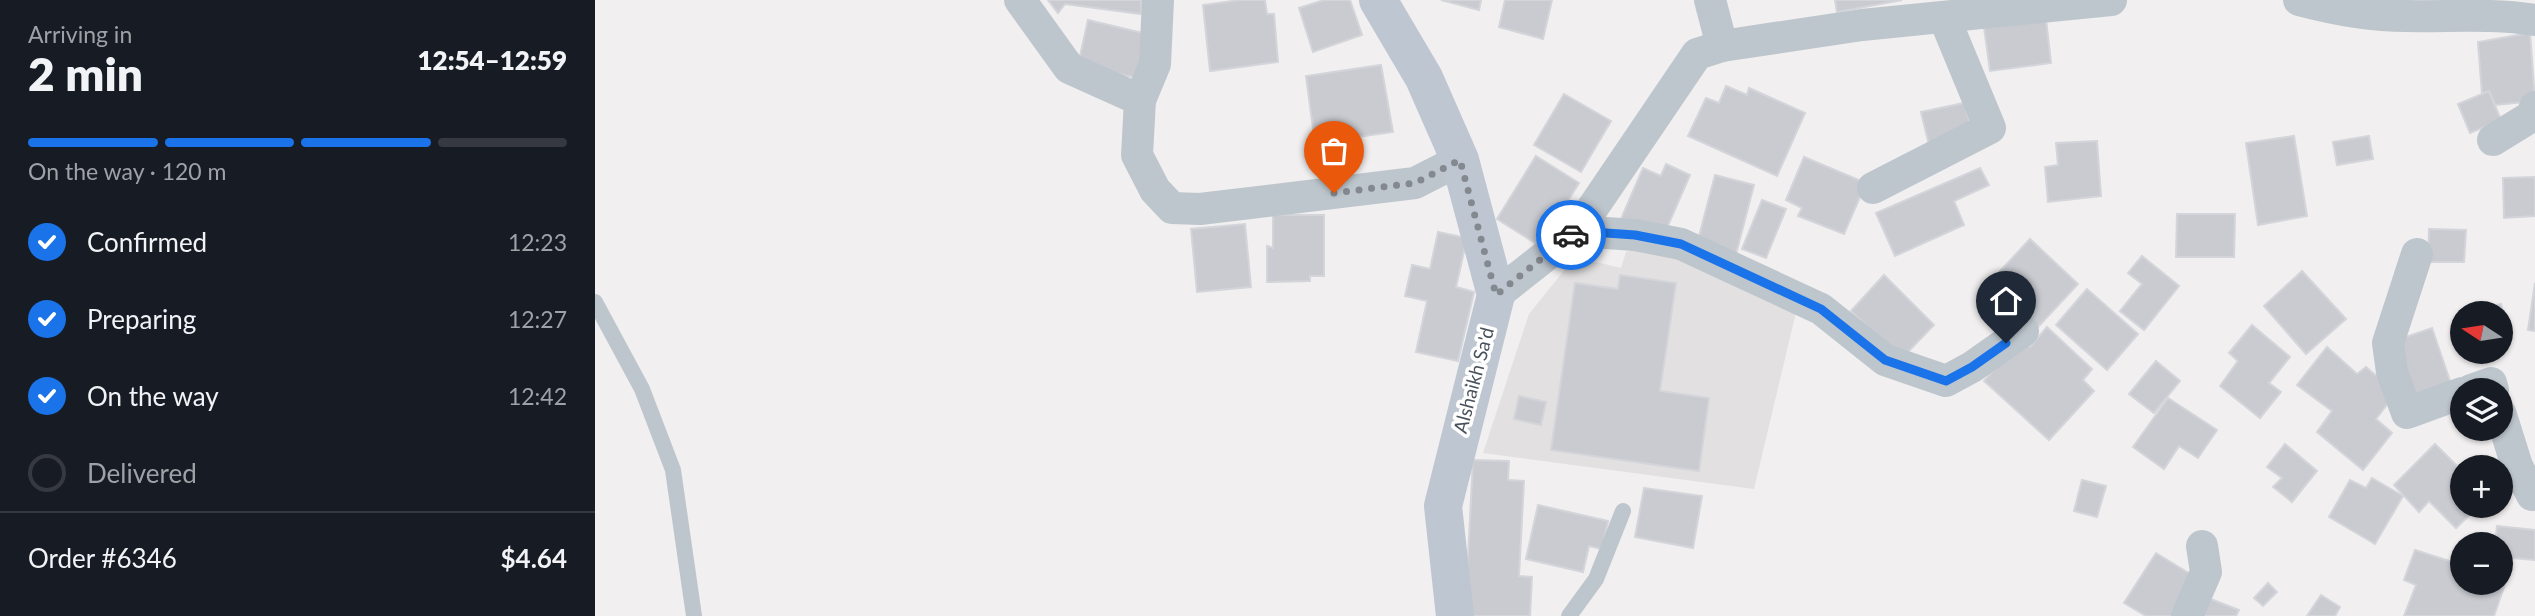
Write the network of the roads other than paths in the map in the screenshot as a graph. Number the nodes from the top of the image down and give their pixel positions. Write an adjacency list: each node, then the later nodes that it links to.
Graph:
1 (1020, 0): 10 (street)
2 (1158, 0): 10 (street)
3 (1377, 0): 13 (street, Alshaikh Sa'd)
4 (1710, 0): 9 (street)
5 (2111, 0): 7 (street)
6 (2299, 0): 8 (street)
7 (1944, 17): 9 (street); 14 (street)
8 (2535, 20)
9 (1722, 46): 15 (street)
10 (1140, 100): 13 (street)
11 (2535, 107): 12 (street)
12 (2493, 141)
13 (1460, 160): 17 (street, Alshaikh Sa'd)
14 (1873, 188)
15 (1577, 231): 17 (street); 19 (street)
16 (2417, 254): 20 (street)
17 (1496, 295): 26 (street, Alshaikh Sa'd)
18 (595, 302): 25 (lane)
19 (2023, 331)
20 (2450, 397)
21 (2509, 441): 22 (street)
22 (2535, 494)
23 (1623, 511): 27 (lane)
24 (2202, 546): 28 (street)
25 (694, 616)
26 (1455, 616)
27 (1569, 616)
28 (2187, 616)

